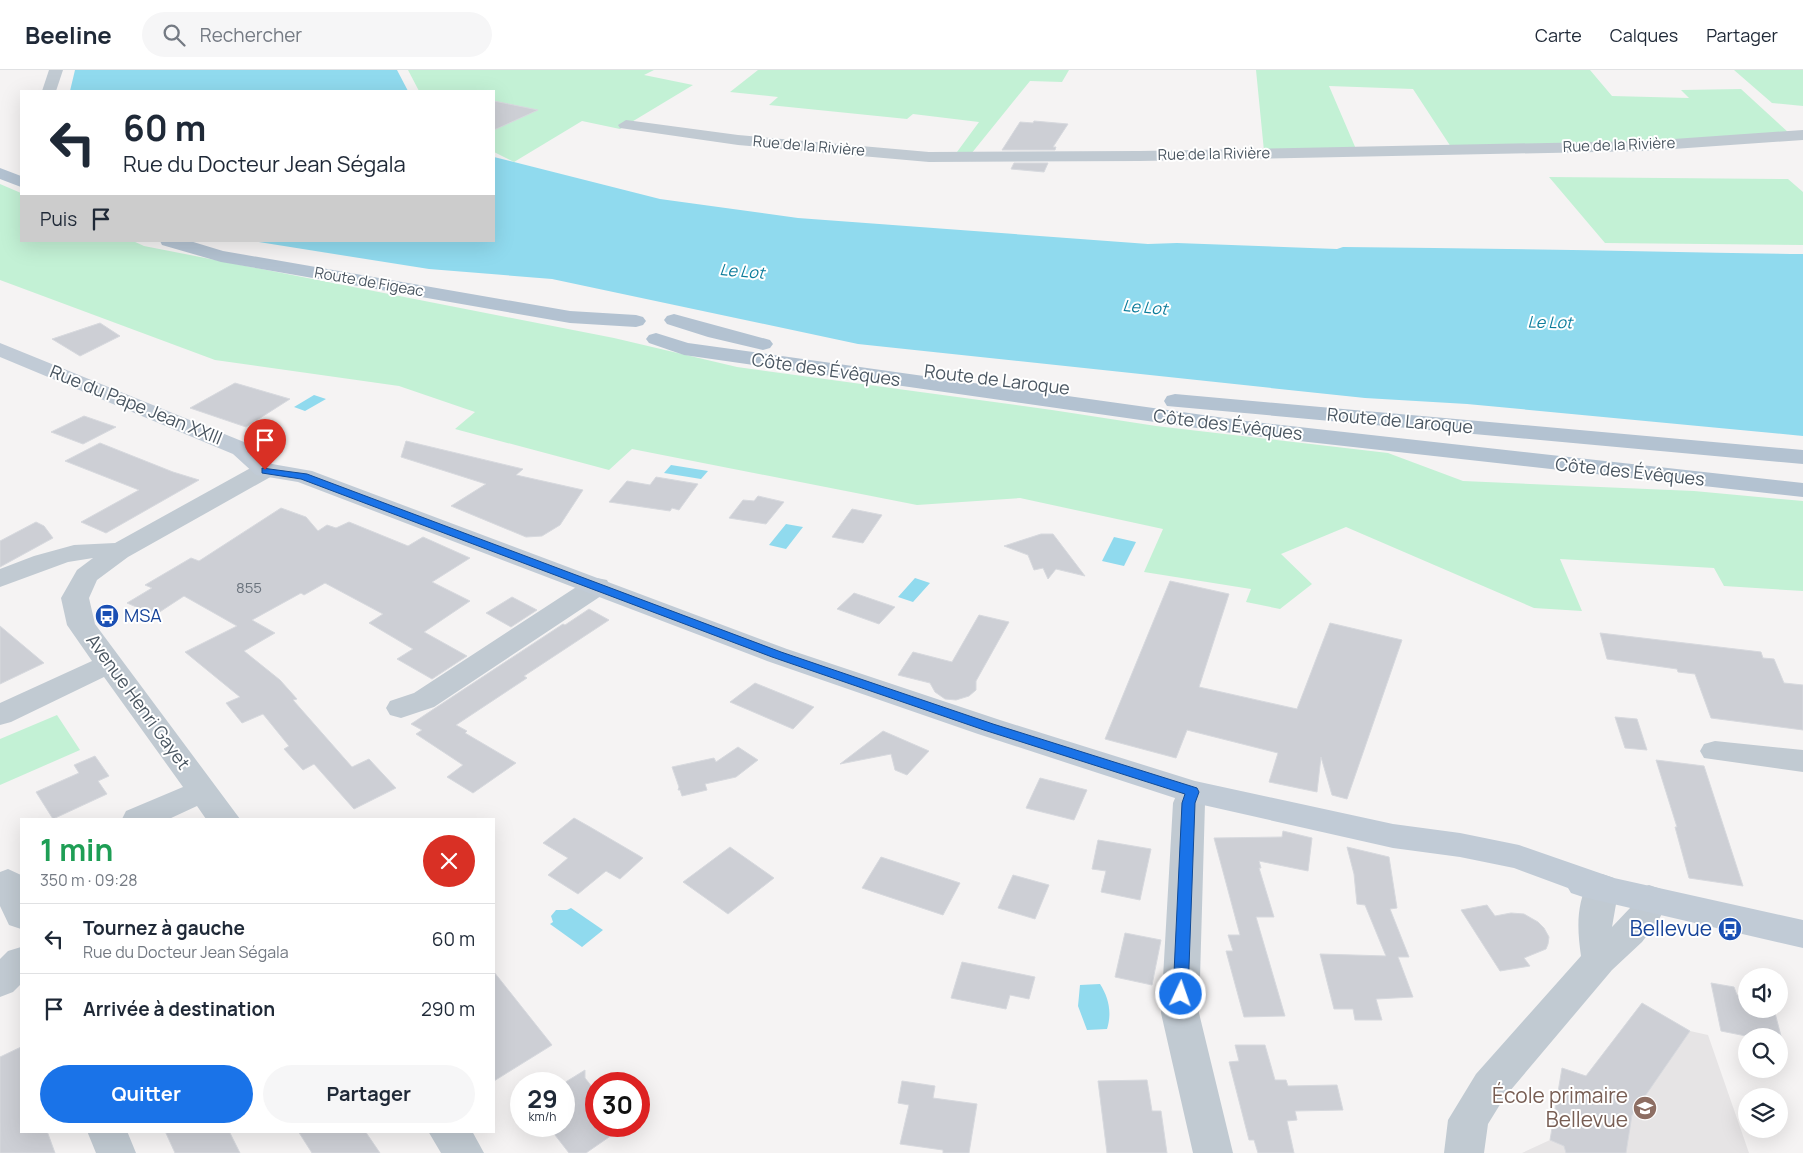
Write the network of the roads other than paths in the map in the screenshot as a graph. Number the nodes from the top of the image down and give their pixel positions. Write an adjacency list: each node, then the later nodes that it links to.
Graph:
1 (56, 70): 2 (street)
2 (49, 90)
3 (626, 125): 4 (street, Rue de la Rivière)
4 (1803, 135)
5 (0, 172): 6 (main road)
6 (20, 182)
7 (172, 242): 8 (main road, Route de Figeac)
8 (668, 331): 10 (main road, Route de Laroque); 12 (main road, Côte des Évêques)
9 (0, 349): 11 (street, Rue du Pape Jean XXIII)
10 (1803, 457)
11 (265, 470): 13 (street, Avenue Henri Gayet); 15 (street)
12 (1803, 490)
13 (119, 550): 14 (street); 16 (street, Avenue Henri Gayet)
14 (0, 579)
15 (597, 586): 17 (street); 22 (street)
16 (110, 664): 18 (street); 21 (street, Avenue Henri Gayet)
17 (401, 708)
18 (0, 715)
19 (1715, 751): 20 (street)
20 (1803, 761)
21 (203, 791): 23 (street); 24 (street, Avenue Henri Gayet)
22 (1192, 792): 26 (street); 37 (street)
23 (140, 818)
24 (223, 818)
25 (10, 880): 28 (street)
26 (1602, 887): 27 (street); 30 (street)
27 (1649, 898): 29 (street); 30 (street)
28 (20, 913)
29 (1803, 934)
30 (1599, 960): 38 (street)
31 (20, 962): 32 (street)
32 (0, 982)
33 (108, 1133): 35 (street)
34 (449, 1133): 36 (street)
35 (116, 1153)
36 (464, 1153)
37 (1212, 1153)
38 (1464, 1153)

